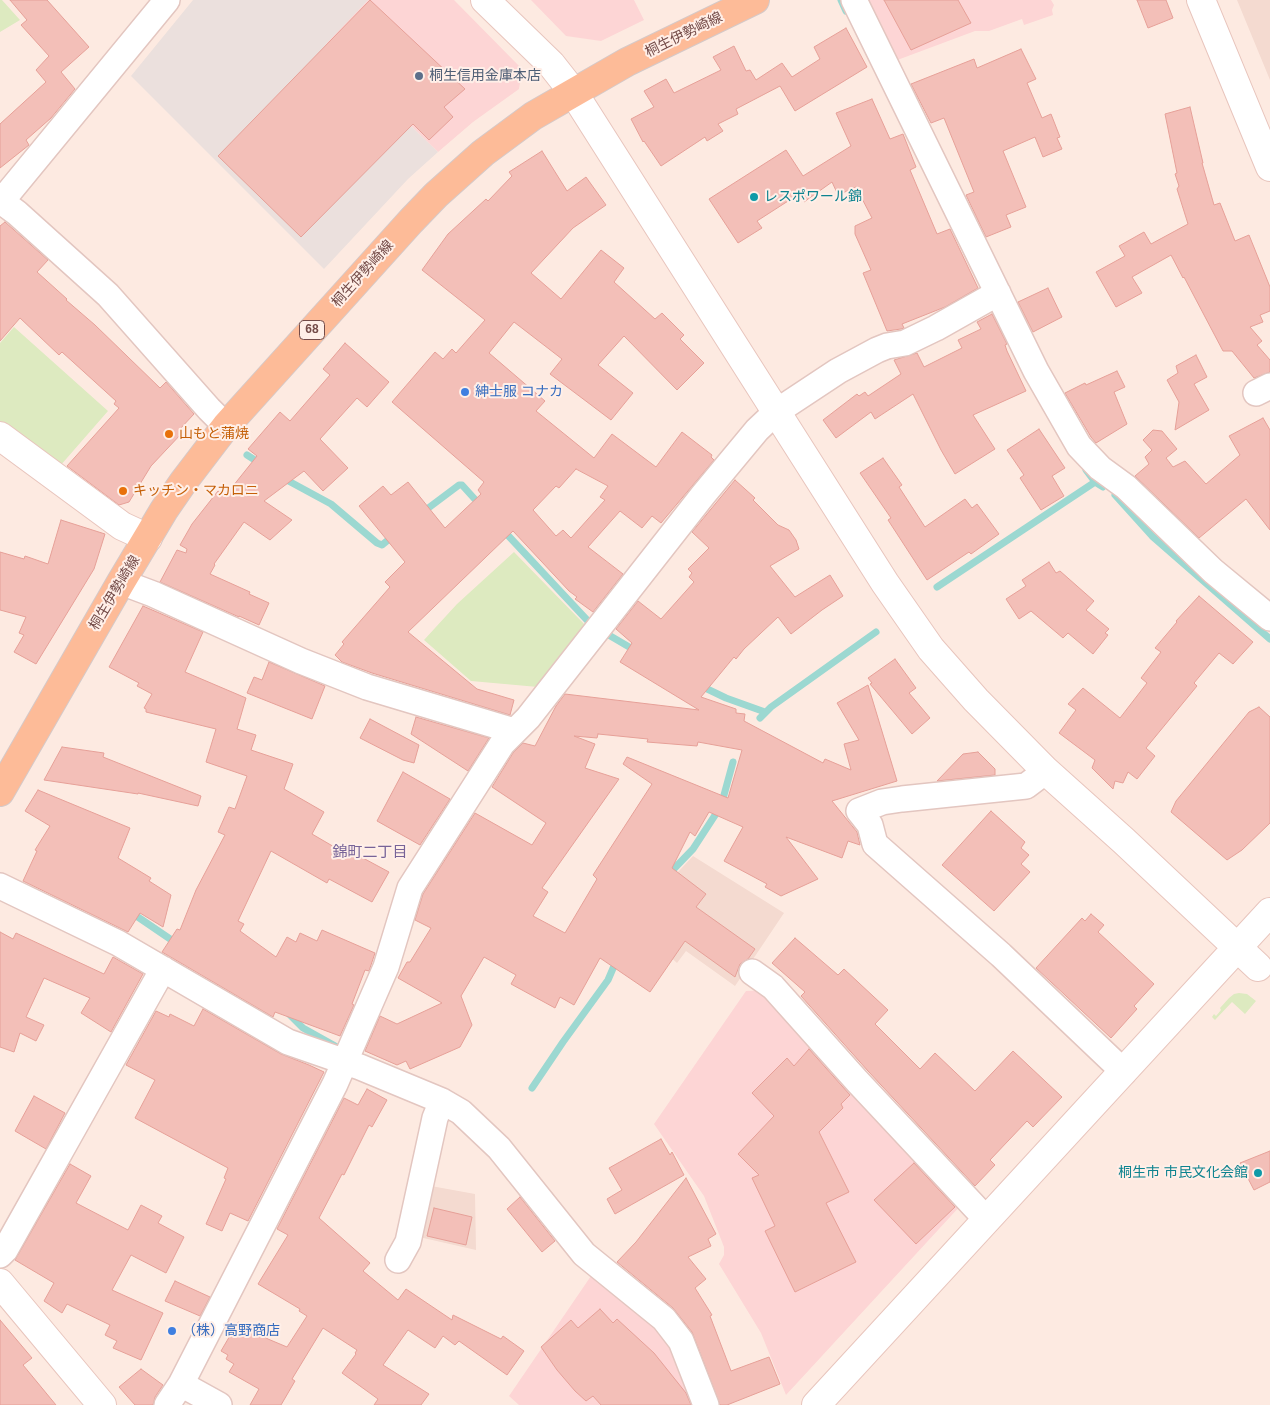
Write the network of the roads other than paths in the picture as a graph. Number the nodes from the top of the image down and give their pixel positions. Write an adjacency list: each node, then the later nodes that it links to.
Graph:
1 (167, 0): 8 (street)
2 (485, 0): 6 (street)
3 (756, 0): 6 (main road, 桐生伊勢崎線 / 68)
4 (854, 0): 9 (street)
5 (1201, 0): 7 (street)
6 (572, 92): 10 (street); 11 (main road, 桐生伊勢崎線 / 68)
7 (1270, 167)
8 (1, 202): 11 (street)
9 (998, 293): 10 (street); 15 (street)
10 (776, 412): 16 (street); 17 (street)
11 (226, 426): 13 (main road, 桐生伊勢崎線 / 68)
12 (0, 436): 13 (street)
13 (148, 538): 14 (main road, 桐生伊勢崎線 / 68)
14 (121, 582): 16 (street); 18 (main road, 桐生伊勢崎線 / 68)
15 (1270, 618)
16 (514, 731): 25 (street)
17 (1046, 771): 21 (street); 26 (street)
18 (0, 792)
19 (0, 886): 22 (street)
20 (1270, 912): 21 (street)
21 (1238, 948): 24 (street); 26 (street)
22 (163, 969): 25 (street); 29 (street)
23 (752, 972): 28 (street)
24 (1264, 973)
25 (345, 1062): 27 (street); 32 (street)
26 (1124, 1072): 28 (street)
27 (442, 1101): 30 (street); 36 (street)
28 (987, 1220): 37 (street)
29 (0, 1254)
30 (398, 1260)
31 (0, 1283): 33 (street)
32 (181, 1384): 34 (street); 35 (street)
33 (102, 1405)
34 (167, 1405)
35 (219, 1405)
36 (706, 1405)
37 (816, 1405)

